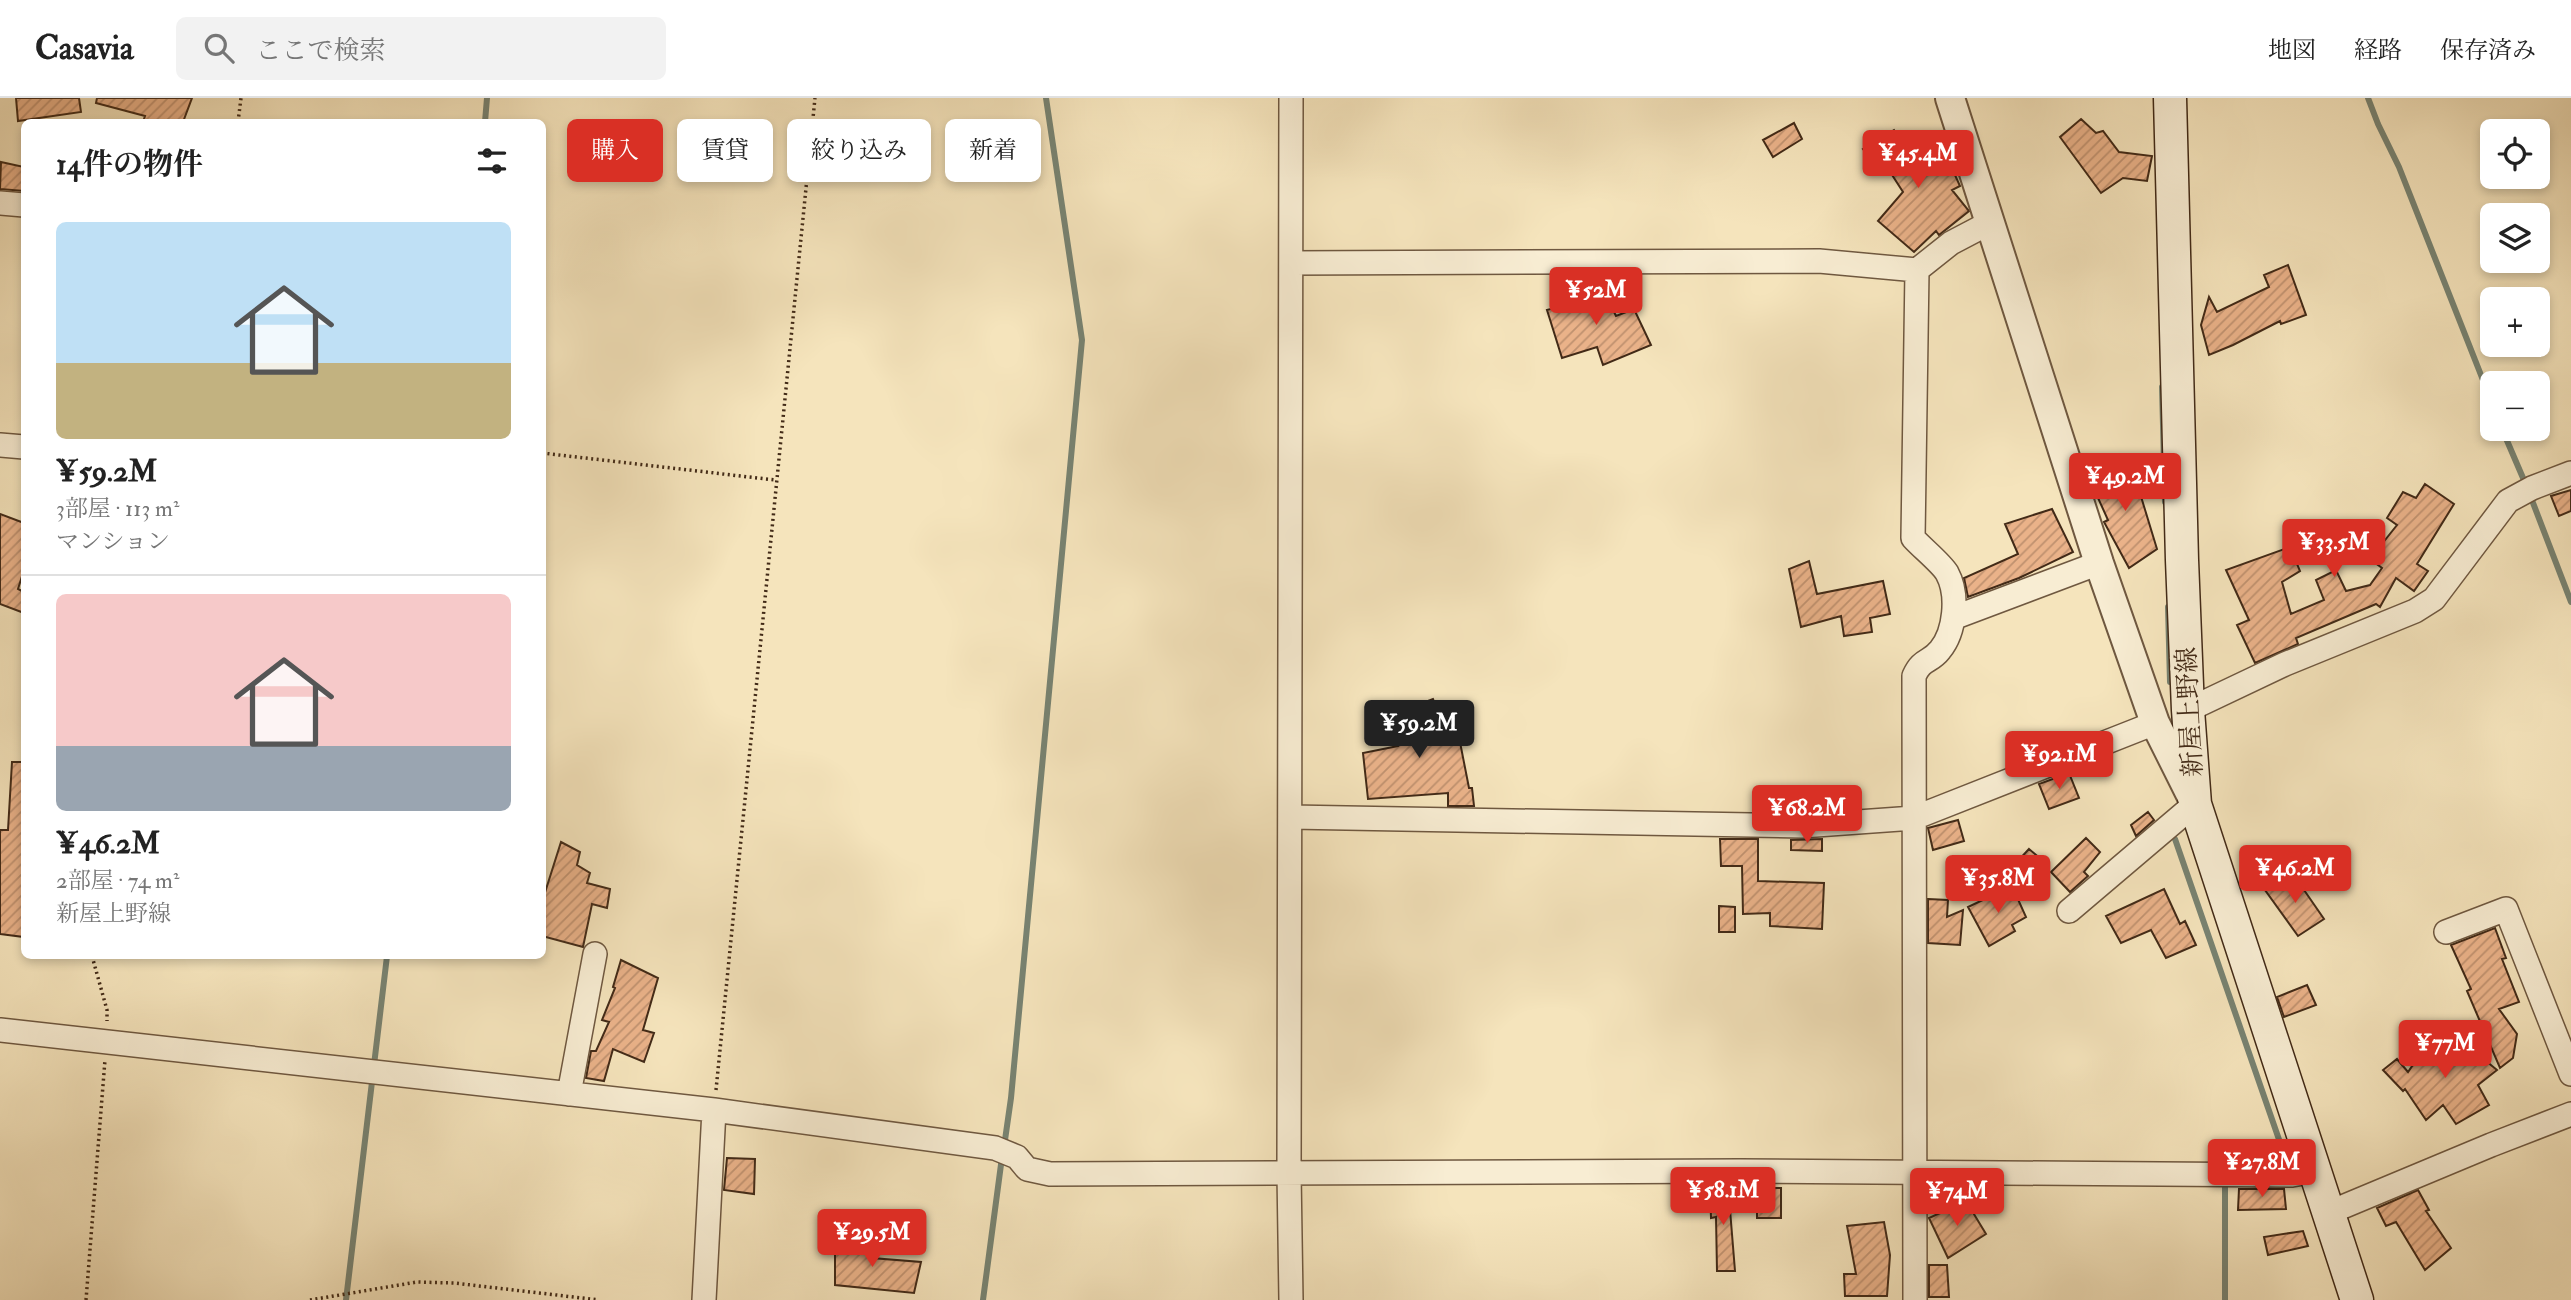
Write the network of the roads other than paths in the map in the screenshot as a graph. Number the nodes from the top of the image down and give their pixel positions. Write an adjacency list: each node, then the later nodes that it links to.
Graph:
1 (1291, 98): 7 (street)
2 (1950, 98): 6 (street)
3 (2170, 98): 14 (main road, 新屋上野線)
4 (0, 203): 5 (street)
5 (21, 205)
6 (1991, 222): 8 (street); 12 (street)
7 (1291, 263): 8 (street); 17 (street)
8 (1917, 270): 13 (street)
9 (0, 445): 10 (street)
10 (21, 447)
11 (2571, 473): 14 (street)
12 (2099, 563): 13 (street); 15 (street)
13 (1953, 618): 18 (street)
14 (2188, 710): 16 (main road, 新屋上野線)
15 (2155, 723): 16 (street); 18 (street)
16 (2195, 803): 19 (street); 27 (main road, 新屋上野線)
17 (1291, 817): 18 (street); 28 (street)
18 (1914, 818): 29 (street)
19 (2069, 911)
20 (2446, 932): 23 (street)
21 (595, 954): 24 (street)
22 (0, 1030): 24 (street)
23 (2571, 1074)
24 (569, 1094): 25 (street)
25 (714, 1110): 28 (street); 31 (street)
26 (2571, 1114): 30 (street)
27 (2315, 1171): 29 (street); 30 (main road, 新屋上野線)
28 (1289, 1173): 29 (street); 32 (street)
29 (1915, 1174): 33 (street)
30 (2328, 1213): 34 (main road, 新屋上野線)
31 (704, 1300)
32 (1291, 1300)
33 (1915, 1300)
34 (2357, 1300)

